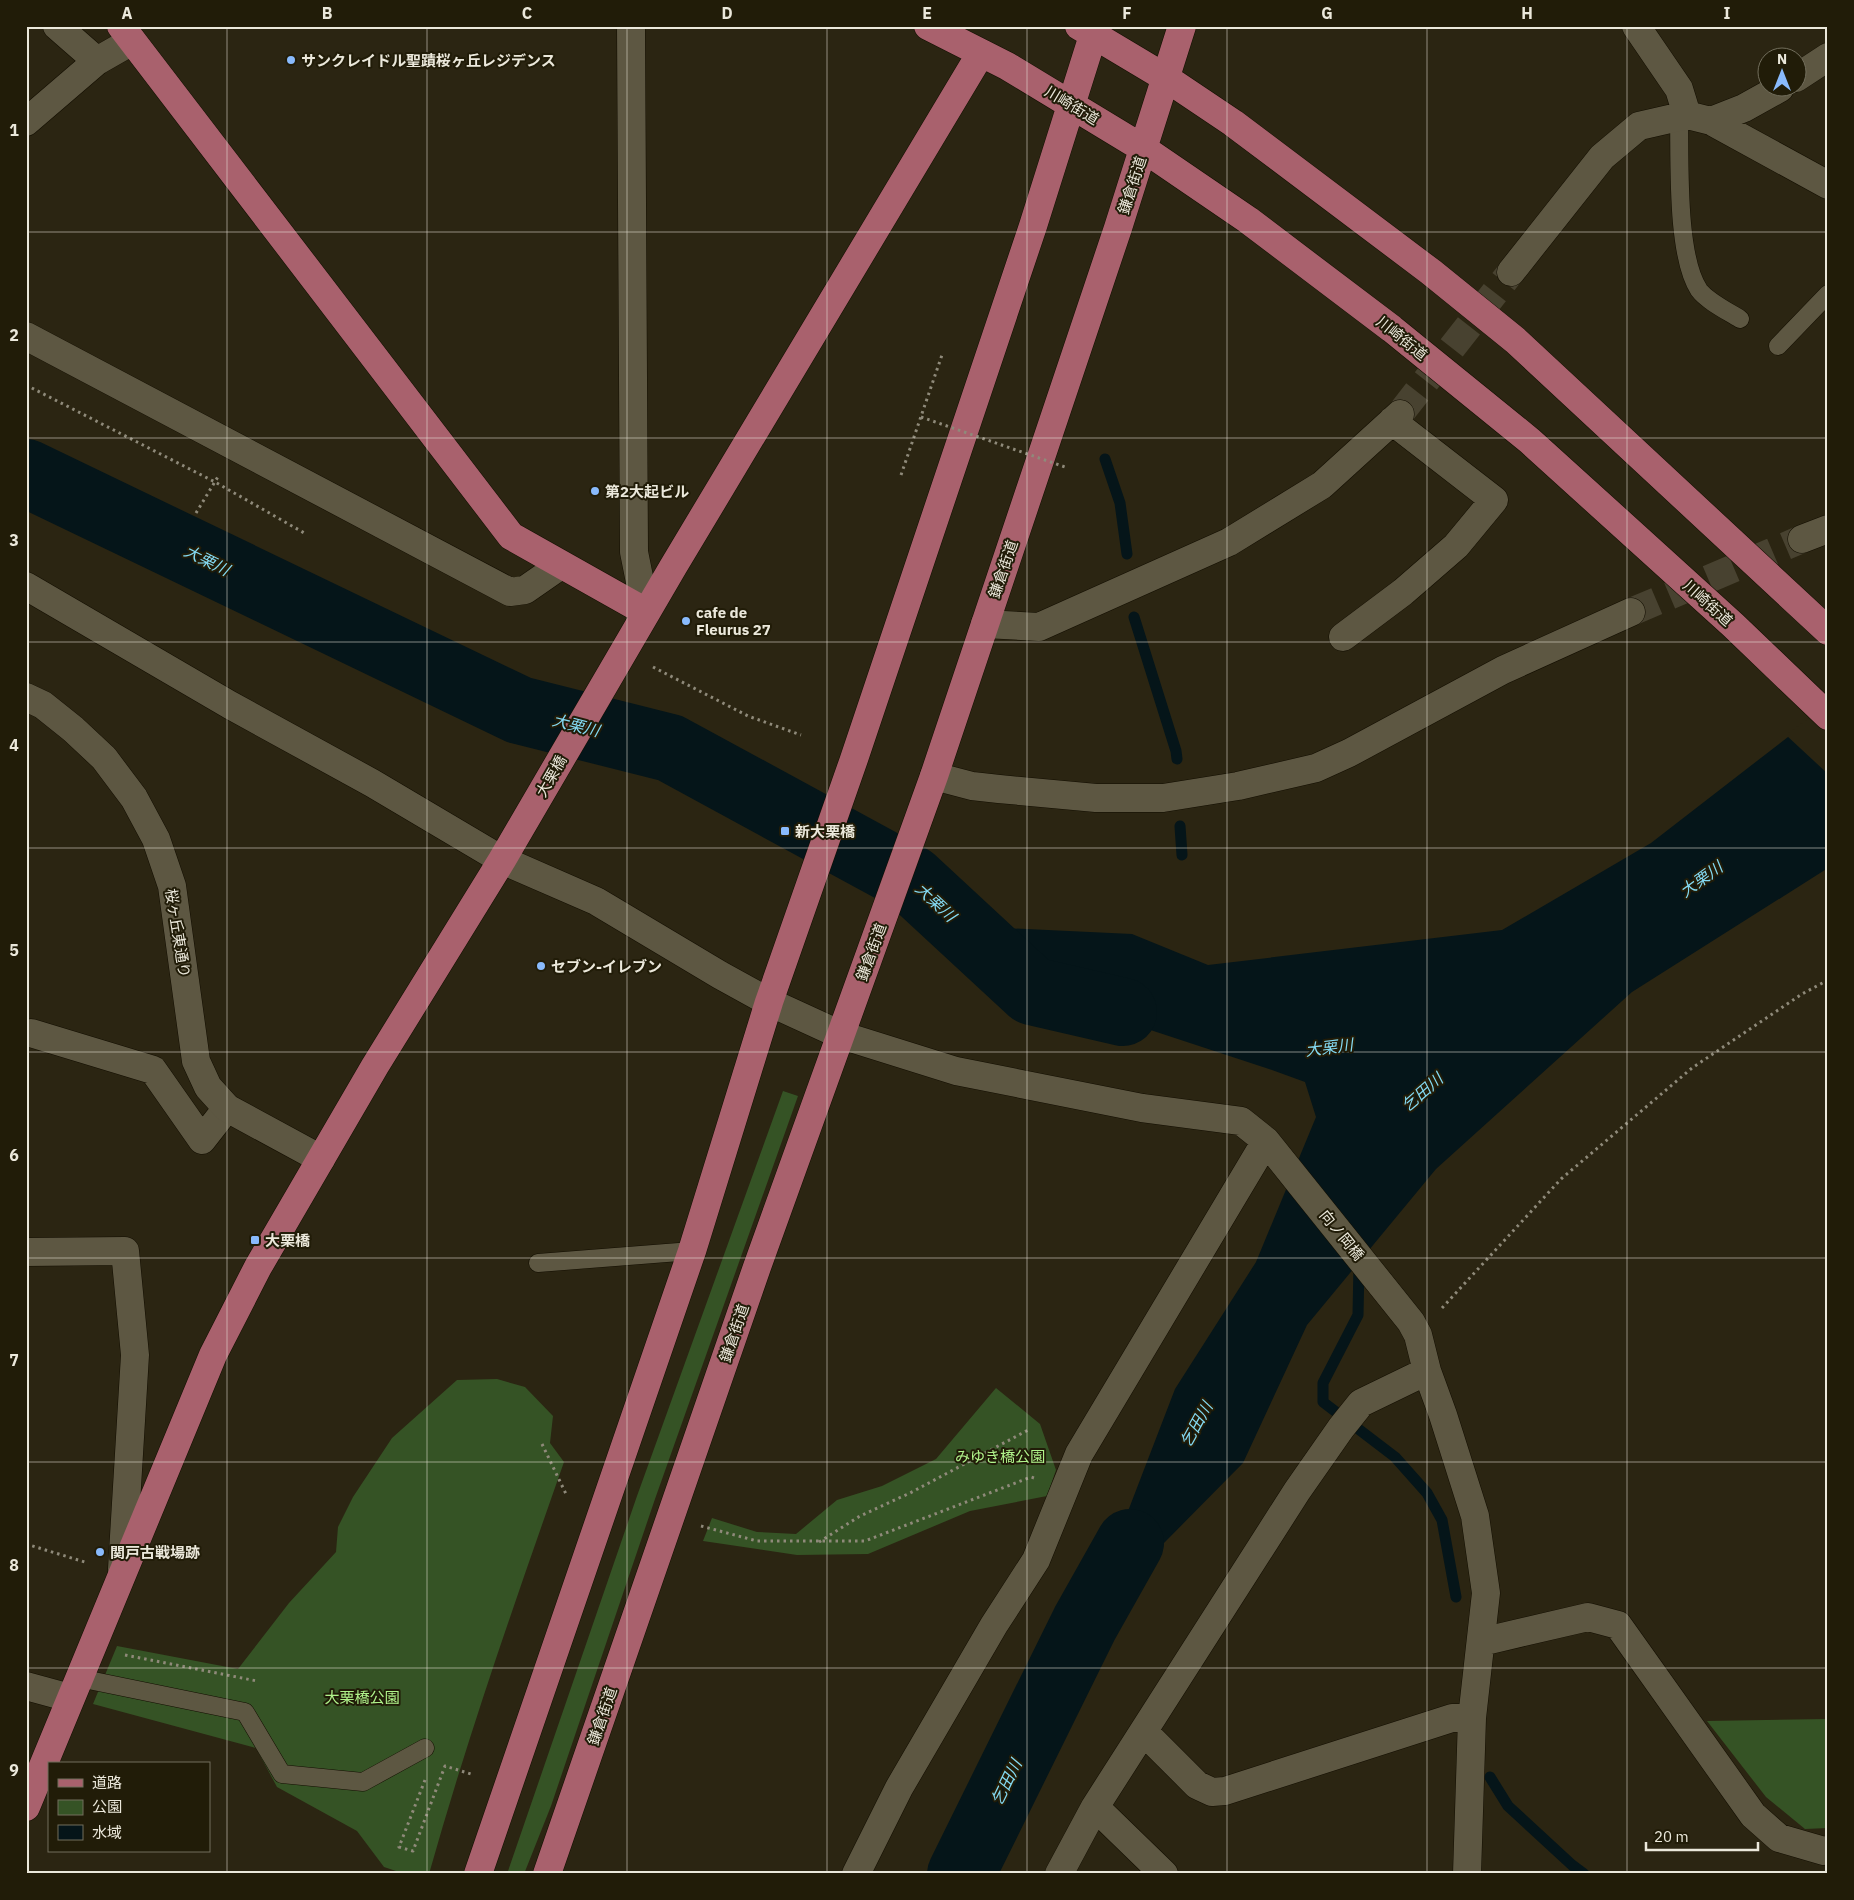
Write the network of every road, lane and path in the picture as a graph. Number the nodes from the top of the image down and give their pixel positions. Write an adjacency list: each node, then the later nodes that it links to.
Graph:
1 (57, 26): 10 (street)
2 (631, 26): 37 (street)
3 (928, 26): 8 (main road, 川崎街道)
4 (1182, 26): 12 (main road, 鎌倉街道)
5 (1636, 26): 15 (street)
6 (1090, 29): 12 (main road); 14 (main road)
7 (126, 34): 10 (street); 35 (main road)
8 (981, 53): 14 (main road, 川崎街道); 37 (main road, 大栗橋)
9 (1828, 57): 11 (street)
10 (97, 61): 16 (street)
11 (1806, 71)
12 (1166, 78): 17 (main road, 鎌倉街道); 40 (main road)
13 (1762, 98): 15 (street)
14 (1071, 104): 17 (main road, 川崎街道); 49 (main road)
15 (1692, 118): 18 (street); 19 (street); 21 (lane)
16 (26, 122)
17 (1144, 149): 39 (main road, 鎌倉街道); 44 (main road, 川崎街道)
18 (1828, 184)
19 (1511, 272)
20 (1828, 294): 23 (lane)
21 (1740, 318)
22 (26, 336): 27 (street)
23 (1778, 346)
24 (943, 352): 26 (path)
25 (26, 385): 30 (path)
26 (920, 417): 28 (path, bridge); 29 (path)
27 (237, 446): 30 (path); 35 (street)
28 (1065, 467)
29 (901, 475)
30 (215, 482): 31 (path); 33 (path)
31 (196, 513)
32 (1828, 529): 34 (street)
33 (306, 534)
34 (1802, 539)
35 (560, 565): 37 (main road)
36 (26, 586): 47 (street, 向ノ岡橋)
37 (646, 612): 47 (main road, 大栗橋)
38 (1631, 612): 46 (street)
39 (985, 624): 41 (street); 46 (main road, 鎌倉街道)
40 (1828, 631)
41 (1343, 637)
42 (646, 663): 45 (path)
43 (26, 697): 52 (street, 桜ヶ丘東通り)
44 (1828, 716)
45 (801, 734)
46 (932, 781): 50 (main road, 鎌倉街道)
47 (508, 851): 49 (street, 向ノ岡橋); 54 (main road, 大栗橋)
48 (1828, 980): 58 (path)
49 (773, 992): 50 (street, 向ノ岡橋); 55 (main road)
50 (845, 1025): 53 (street, 向ノ岡橋); 81 (main road, 鎌倉街道)
51 (30, 1033): 52 (street)
52 (226, 1108): 54 (street, 桜ヶ丘東通り)
53 (1270, 1145): 58 (street, 向ノ岡橋); 62 (street)
54 (321, 1159): 67 (main road, 大栗橋)
55 (692, 1251): 57 (lane); 80 (main road)
56 (26, 1252): 67 (street)
57 (538, 1263)
58 (1415, 1328): 59 (street)
59 (1427, 1371): 68 (street); 74 (street)
60 (1030, 1429): 65 (path)
61 (542, 1444): 63 (path)
62 (1066, 1486): 65 (path); 82 (street)
63 (566, 1494)
64 (698, 1526): 65 (path)
65 (819, 1542)
66 (26, 1544): 67 (path)
67 (122, 1573): 69 (main road, 大栗橋)
68 (1481, 1642): 73 (street); 79 (street)
69 (92, 1648): 70 (path); 72 (main road, 大栗橋)
70 (257, 1681)
71 (26, 1686): 72 (street)
72 (75, 1688): 75 (lane); 77 (main road, 大栗橋)
73 (1472, 1718): 74 (street); 85 (street)
74 (1144, 1732): 78 (street)
75 (425, 1748): 76 (path)
76 (471, 1774)
77 (26, 1807)
78 (1095, 1807): 83 (street); 84 (street)
79 (1828, 1850)
80 (478, 1874)
81 (547, 1874)
82 (856, 1874)
83 (1059, 1874)
84 (1164, 1874)
85 (1467, 1874)

